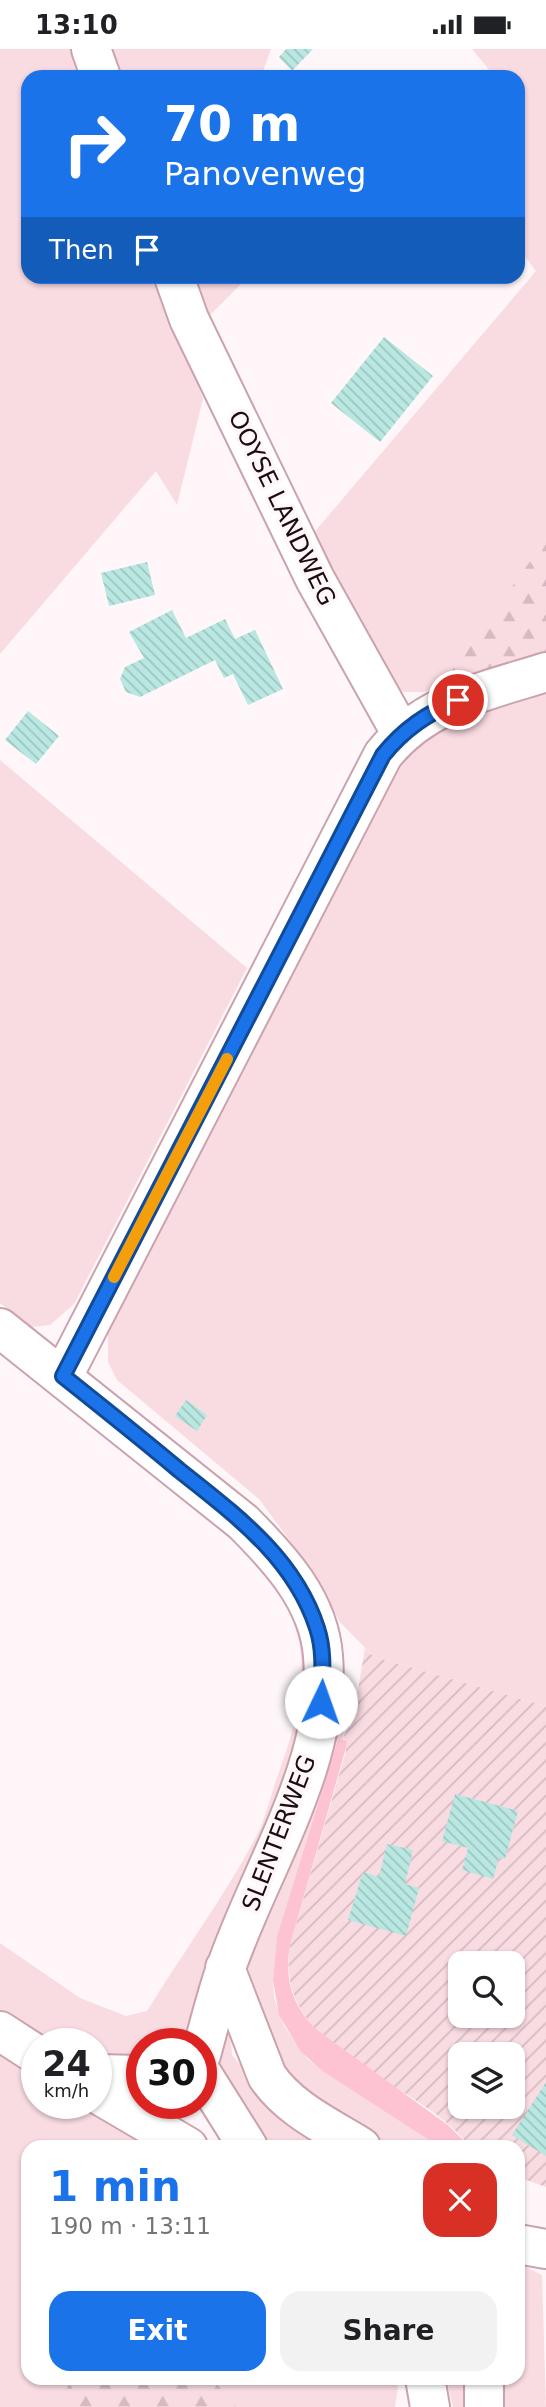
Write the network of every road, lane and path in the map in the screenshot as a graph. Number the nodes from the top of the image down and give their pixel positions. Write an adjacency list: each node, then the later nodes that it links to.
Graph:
1 (91, 49): 2 (street)
2 (98, 70)
3 (176, 284): 5 (street, OOYSE LANDWEG)
4 (546, 672): 5 (street)
5 (401, 733): 7 (street)
6 (0, 1328): 7 (street, SLENTERWEG)
7 (63, 1376): 8 (street, SLENTERWEG)
8 (225, 1968): 9 (street, SLENTERWEG); 16 (street)
9 (208, 2028)
10 (0, 2031): 11 (street)
11 (21, 2045)
12 (217, 2098): 15 (street)
13 (112, 2102): 14 (street)
14 (176, 2140)
15 (244, 2140)
16 (350, 2140)
17 (525, 2245): 18 (street)
18 (546, 2249)
19 (426, 2385): 21 (street)
20 (484, 2385): 22 (street)
21 (430, 2407)
22 (484, 2407)

